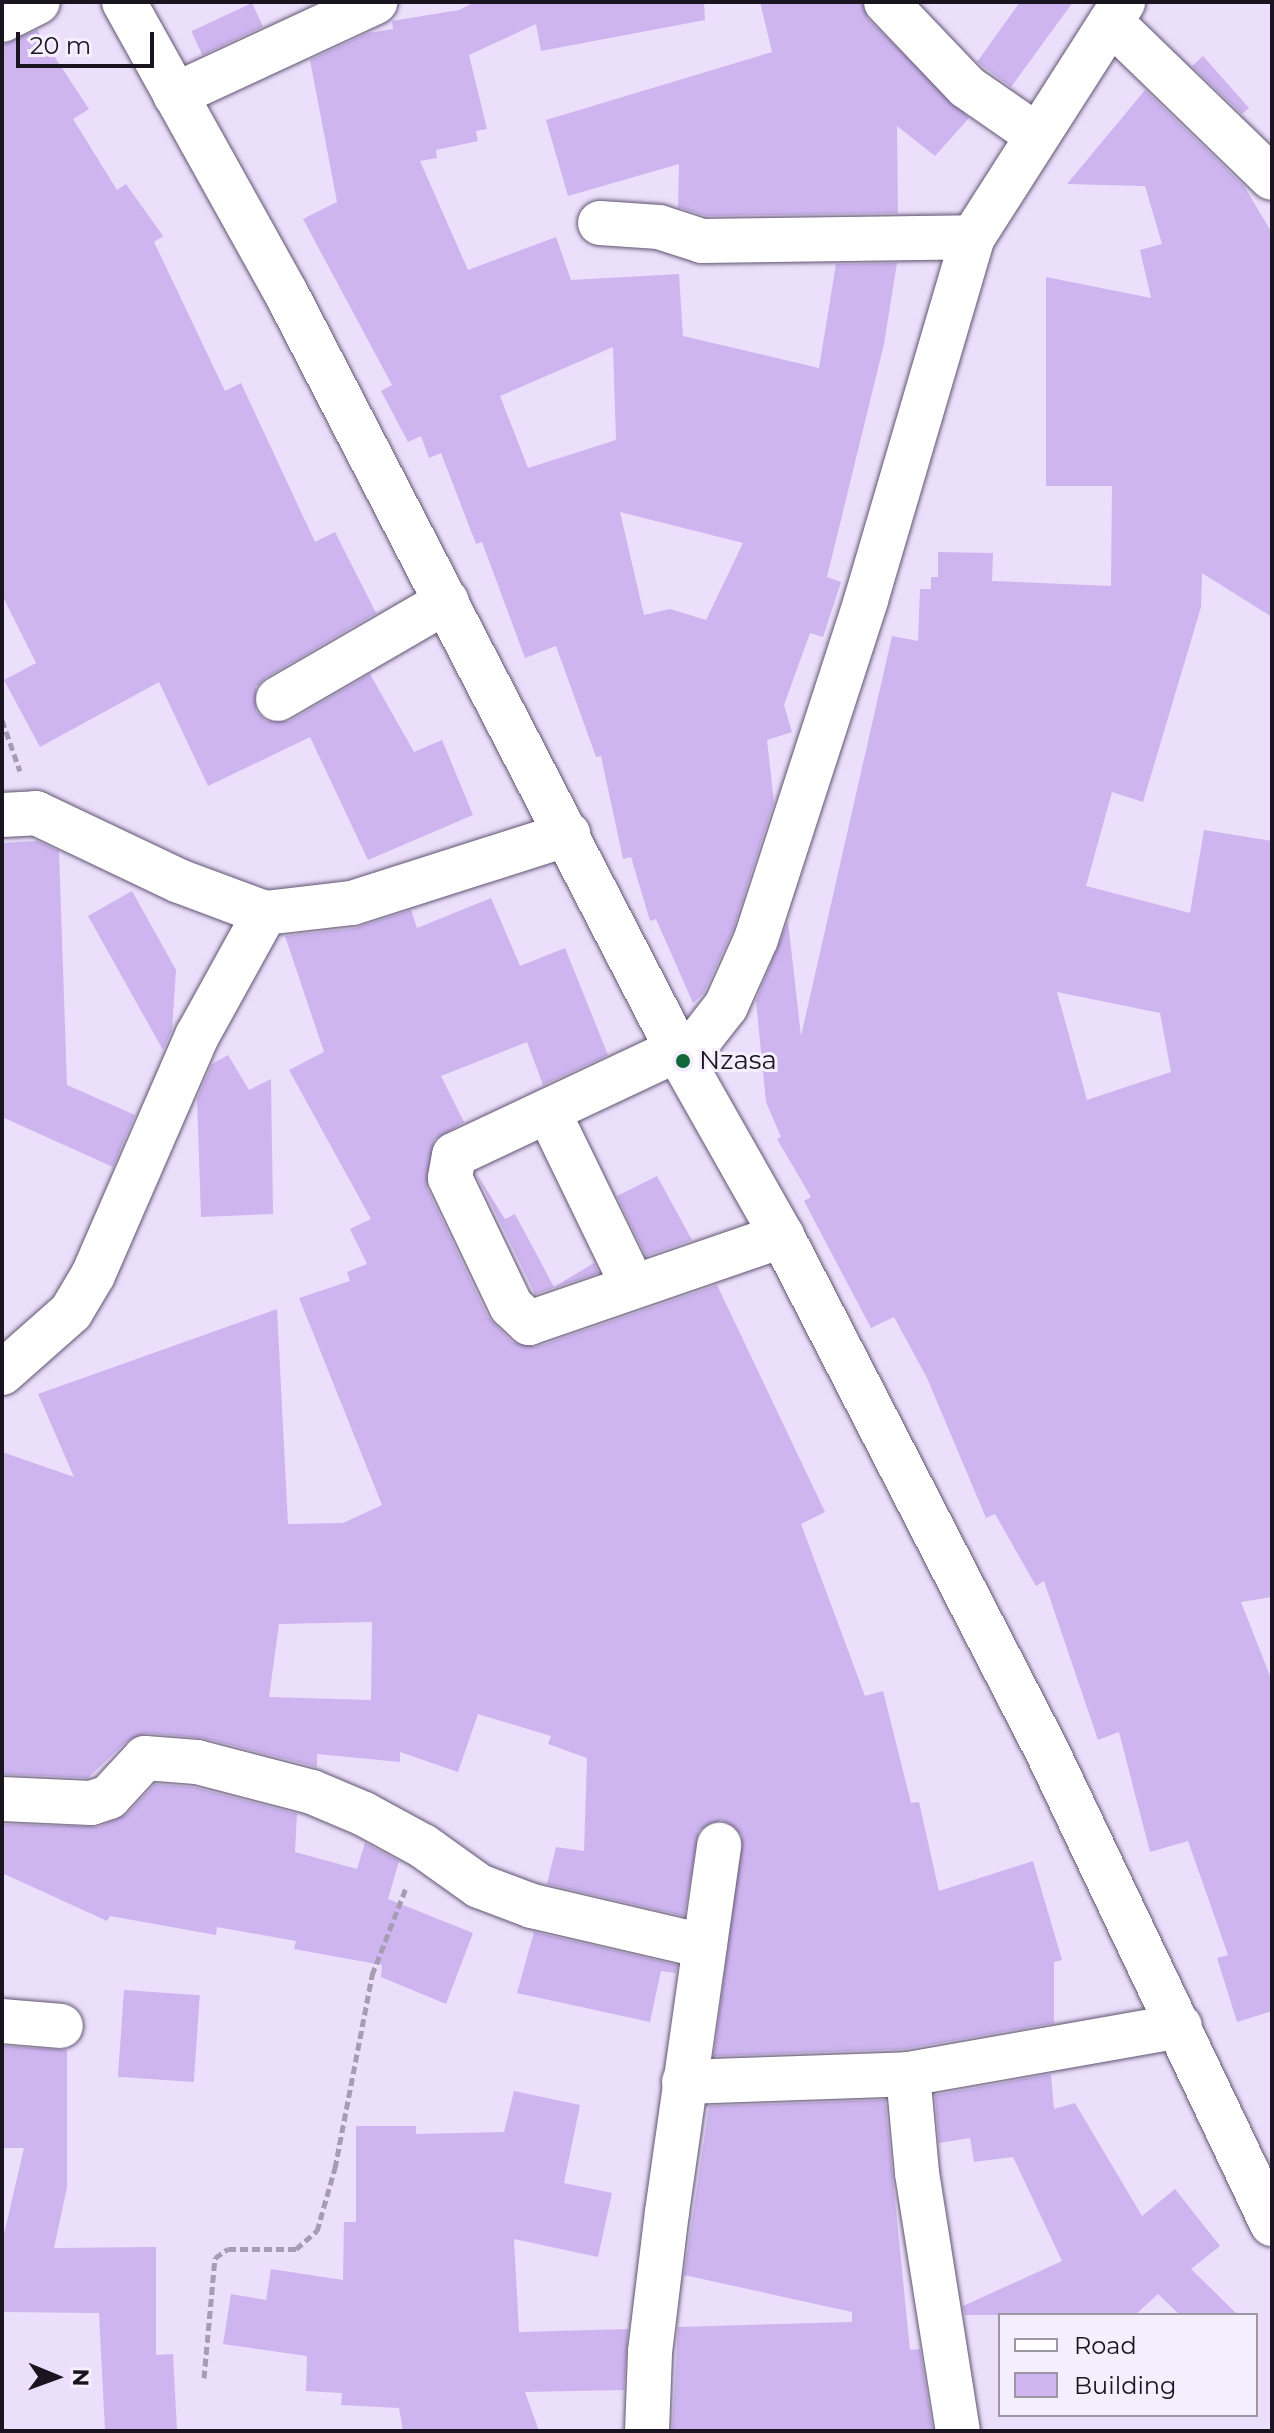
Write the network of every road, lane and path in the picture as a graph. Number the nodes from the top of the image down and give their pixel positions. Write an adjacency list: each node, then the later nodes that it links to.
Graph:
1 (38, 2): 6 (street)
2 (124, 2): 7 (street)
3 (375, 2): 7 (street)
4 (886, 2): 8 (street)
5 (1117, 12): 8 (street); 9 (street)
6 (2, 20)
7 (175, 95): 12 (street)
8 (1035, 134): 11 (street)
9 (1272, 178)
10 (600, 223): 11 (street)
11 (973, 237): 17 (street)
12 (447, 601): 13 (street); 15 (street)
13 (278, 699)
14 (2, 815): 16 (street)
15 (568, 834): 16 (street); 17 (street)
16 (265, 913): 21 (street)
17 (680, 1055): 18 (street); 19 (street)
18 (548, 1111): 20 (street); 20 (street)
19 (782, 1236): 20 (street); 28 (street)
20 (633, 1286)
21 (2, 1373)
22 (2, 1799): 24 (street)
23 (719, 1845): 25 (street)
24 (423, 1846): 25 (street); 32 (path)
25 (704, 1946): 30 (street)
26 (2, 2021): 27 (street)
27 (61, 2026)
28 (1180, 2026): 29 (street); 31 (street)
29 (908, 2074): 30 (street); 34 (street)
30 (684, 2082): 33 (street)
31 (1272, 2224)
32 (204, 2378)
33 (647, 2431)
34 (958, 2431)

